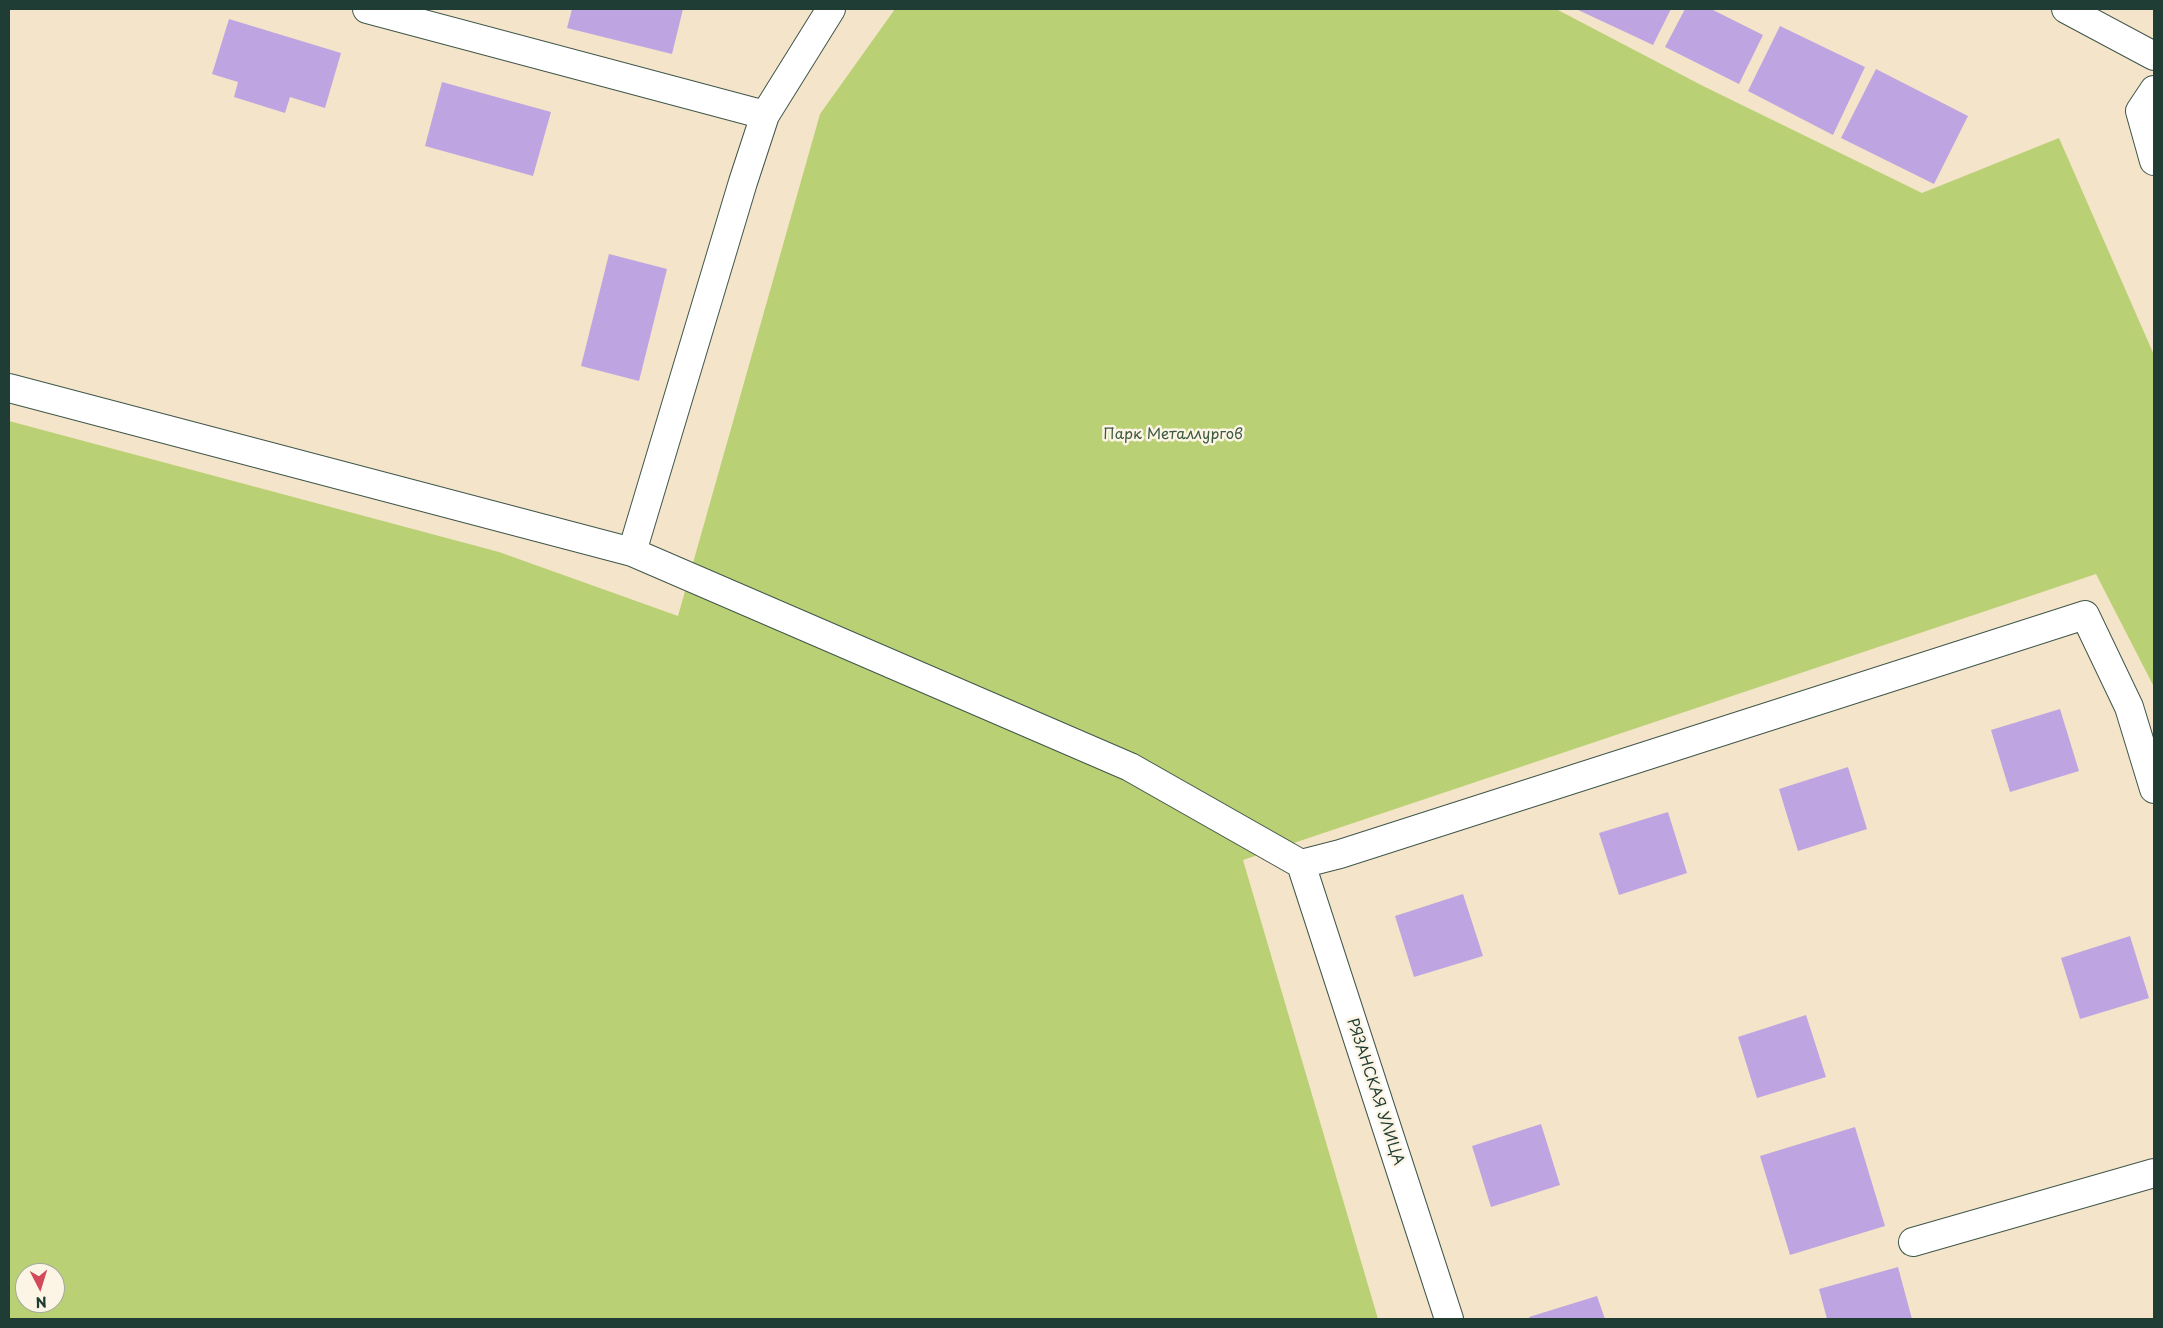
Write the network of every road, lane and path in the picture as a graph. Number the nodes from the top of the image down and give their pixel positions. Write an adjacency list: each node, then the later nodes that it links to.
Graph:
1 (367, 9): 6 (street)
2 (832, 9): 6 (street)
3 (2066, 9): 4 (street)
4 (2154, 56)
5 (2154, 90): 7 (street)
6 (765, 115): 9 (street)
7 (2154, 160)
8 (9, 388): 9 (street)
9 (632, 552): 11 (street)
10 (2154, 789): 11 (street)
11 (1301, 864): 14 (street, РЯЗАНСКАЯ УЛИЦА)
12 (2154, 1173): 13 (street)
13 (1913, 1242)
14 (1449, 1319)

